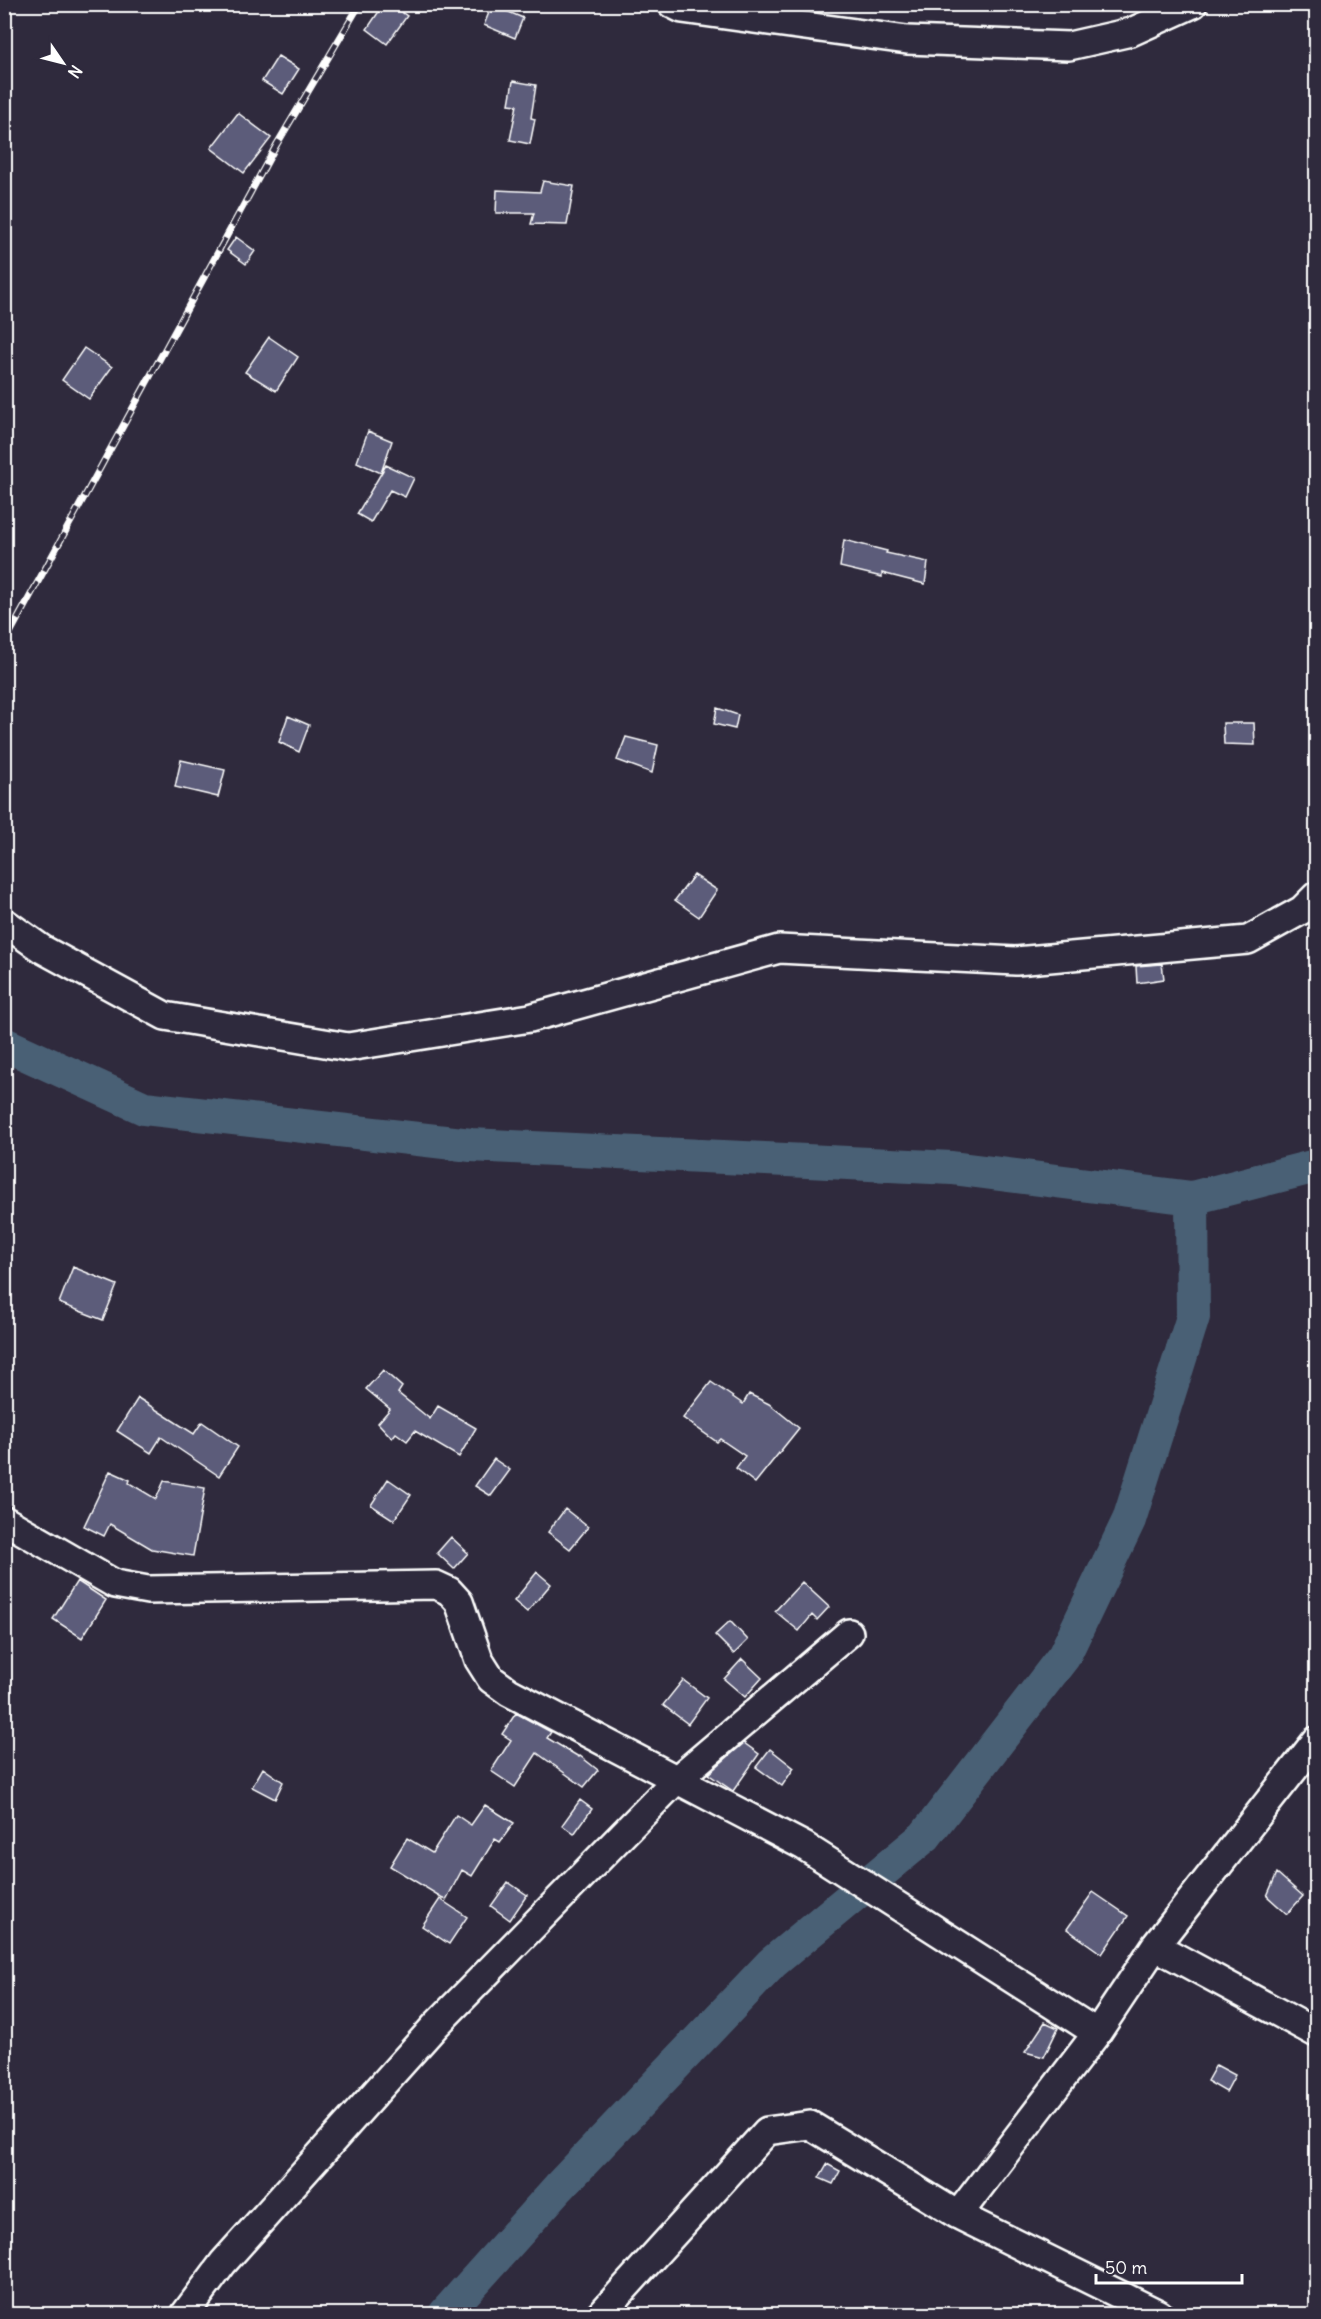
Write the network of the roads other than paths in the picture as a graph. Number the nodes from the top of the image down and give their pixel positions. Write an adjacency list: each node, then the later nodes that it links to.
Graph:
1 (672, 4): 2 (street)
2 (1193, 4)
3 (1317, 896): 4 (street)
4 (4, 922)
5 (4, 1520): 8 (street)
6 (849, 1633): 8 (street)
7 (1317, 1742): 9 (street)
8 (676, 1780): 10 (street); 13 (street)
9 (1155, 1946): 10 (street); 11 (street)
10 (1097, 2033): 12 (street)
11 (1317, 2033)
12 (958, 2215): 14 (street); 15 (street)
13 (185, 2314)
14 (601, 2314)
15 (1160, 2314)

